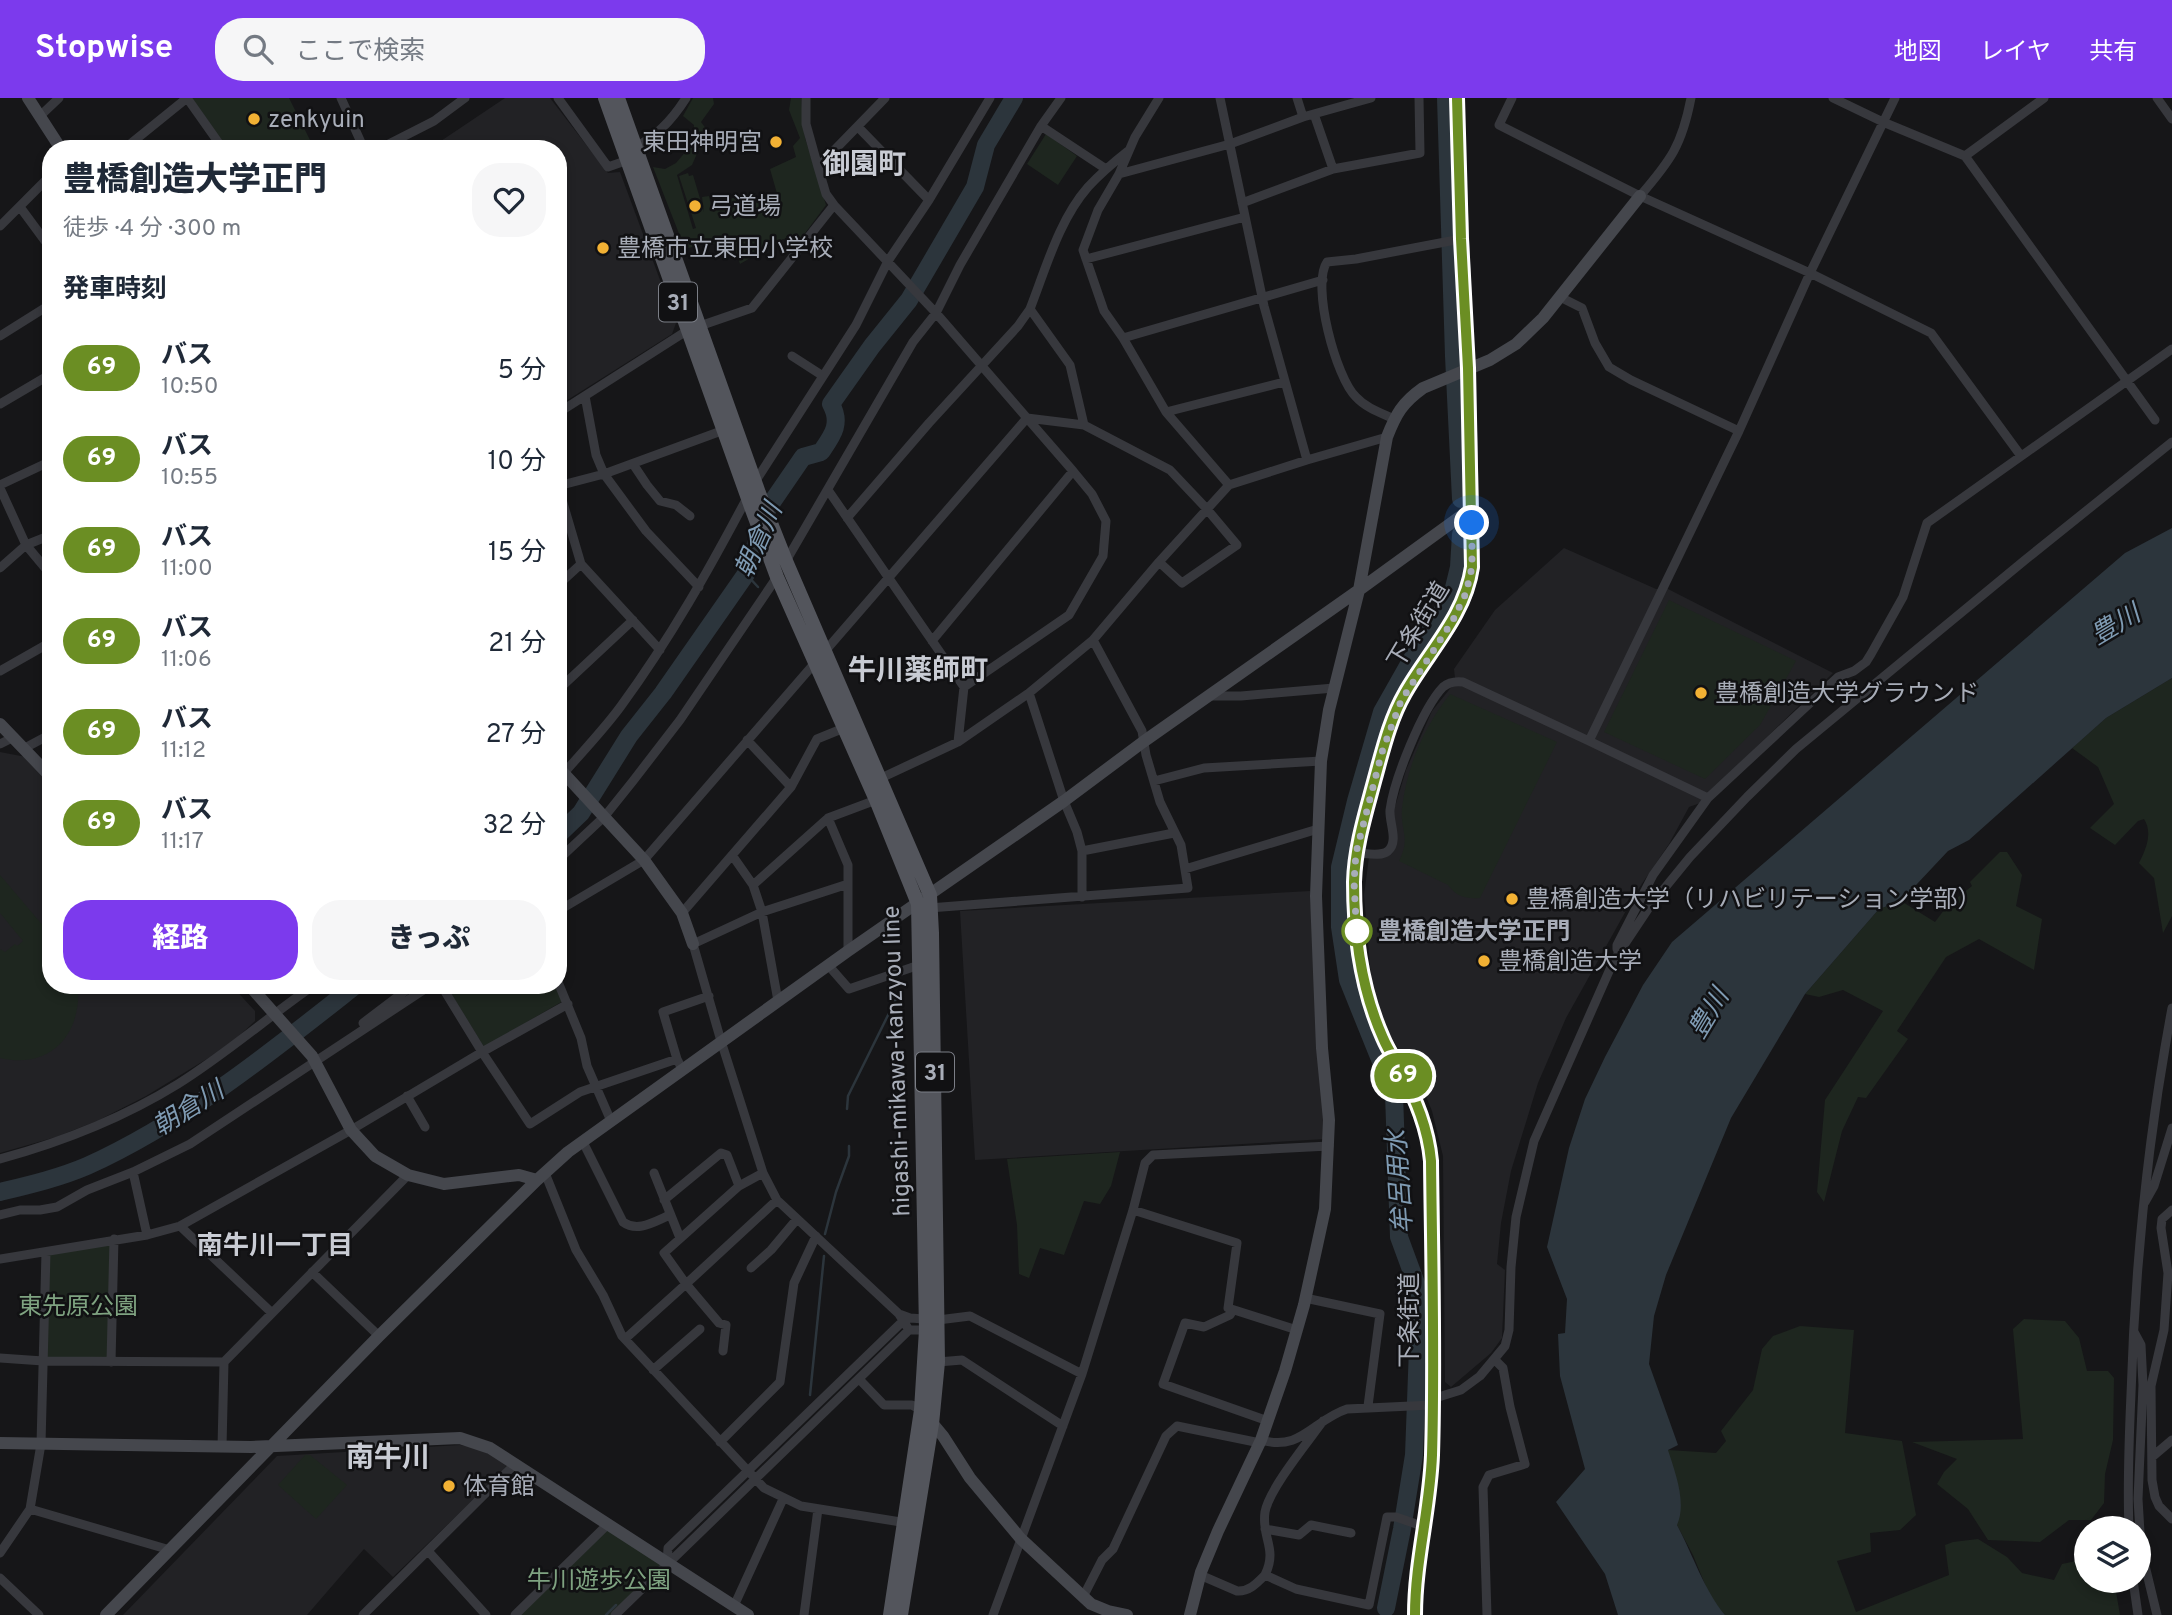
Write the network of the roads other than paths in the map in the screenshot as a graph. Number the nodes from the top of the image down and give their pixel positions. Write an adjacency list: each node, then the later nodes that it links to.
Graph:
1 (28, 98): 27 (street)
2 (59, 98): 27 (street)
3 (187, 98): 34 (street); 35 (street)
4 (341, 98): 36 (street)
5 (465, 98): 37 (street)
6 (558, 98): 42 (street)
7 (605, 98): 42 (main road, higashi-mikawa-kanzyou line / 31)
8 (618, 98): 39 (main road, higashi-mikawa-kanzyou line / 31)
9 (686, 98): 39 (street)
10 (806, 98): 43 (street)
11 (886, 98): 32 (street)
12 (990, 98): 49 (street)
13 (1060, 98): 31 (street)
14 (1159, 98): 40 (street)
15 (1220, 98): 38 (street)
16 (1297, 98): 28 (street)
17 (1371, 98): 26 (street)
18 (1419, 98): 45 (street)
19 (1457, 98): 56 (main road, 下条街道)
20 (1512, 98): 48 (street)
21 (1691, 98): 48 (street)
22 (1833, 98): 30 (street)
23 (1895, 98): 30 (street)
24 (2044, 98): 41 (street)
25 (2157, 98): 29 (street)
26 (1314, 114): 28 (street); 45 (street)
27 (40, 116): 33 (street)
28 (1303, 117): 38 (street)
29 (2172, 119)
30 (1883, 122): 41 (street); 59 (street)
31 (1041, 126): 44 (street); 63 (street)
32 (858, 127): 43 (street); 49 (street)
33 (55, 140)
34 (135, 140)
35 (217, 140)
36 (360, 140)
37 (397, 140)
38 (1230, 144): 46 (street); 50 (street)
39 (635, 147): 66 (main road, higashi-mikawa-kanzyou line / 31)
40 (1130, 150): 44 (street); 46 (street)
41 (1965, 156): 75 (street)
42 (628, 160): 66 (main road, higashi-mikawa-kanzyou line / 31)
43 (818, 167): 51 (street)
44 (1106, 169): 64 (street)
45 (1333, 169): 50 (street)
46 (1119, 174): 57 (street)
47 (42, 184): 52 (street)
48 (1640, 196): 59 (street); 62 (street)
49 (929, 200): 58 (street)
50 (1242, 203): 53 (street)
51 (834, 205): 58 (street); 66 (street)
52 (20, 207): 54 (street); 55 (street)
53 (1245, 217): 57 (street); 61 (street)
54 (0, 226)
55 (42, 237)
56 (1461, 239): 60 (street); 72 (main road, 下条街道)
57 (1086, 259): 68 (street)
58 (890, 264): 63 (street); 73 (street)
59 (1810, 273): 86 (street); 89 (street)
60 (1323, 280): 61 (street); 82 (street)
61 (1262, 297): 68 (street); 76 (street)
62 (1560, 297): 72 (street); 86 (street)
63 (933, 309): 71 (street); 98 (street)
64 (1030, 309): 71 (street); 84 (street)
65 (42, 310): 67 (street)
66 (694, 328): 77 (street); 85 (main road, higashi-mikawa-kanzyou line / 31); 99 (main road, higashi-mikawa-kanzyou line / 31)
67 (0, 336)
68 (1123, 338): 80 (street)
69 (2172, 349): 75 (street)
70 (792, 356): 73 (street)
71 (981, 365): 81 (street); 104 (street)
72 (1466, 369): 82 (street); 101 (main road, 下条街道)
73 (823, 376): 99 (street)
74 (42, 379): 78 (street)
75 (2127, 381): 83 (street); 89 (street)
76 (1284, 382): 80 (street); 90 (street)
77 (585, 397): 79 (street); 94 (street)
78 (0, 404)
79 (567, 408)
80 (1166, 412): 96 (street)
81 (1027, 418): 84 (street); 93 (street); 113 (street)
82 (1394, 419): 87 (street)
83 (2155, 420)
84 (1084, 425): 100 (street)
85 (724, 430): 91 (street); 99 (main road, higashi-mikawa-kanzyou line / 31)
86 (1739, 431): 134 (street)
87 (1387, 437): 90 (street); 115 (street)
88 (2172, 442): 167 (street)
89 (2021, 456): 145 (street)
90 (1307, 460): 96 (street)
91 (633, 464): 94 (street); 102 (street)
92 (42, 465): 97 (street)
93 (1073, 471): 118 (street); 125 (street)
94 (604, 474): 95 (street); 114 (street)
95 (567, 484)
96 (1229, 485): 100 (street)
97 (0, 486): 106 (street)
98 (828, 490): 104 (street); 110 (street)
99 (753, 495): 110 (main road, higashi-mikawa-kanzyou line / 31); 114 (street)
100 (1206, 508): 107 (street); 107 (street)
101 (1472, 508): 115 (street); 154 (main road, 下条街道)
102 (690, 516)
103 (567, 517): 109 (street)
104 (847, 518): 113 (street)
105 (42, 539): 106 (street)
106 (26, 545): 108 (street); 111 (street)
107 (1158, 562): 117 (street)
108 (42, 564)
109 (581, 564): 112 (street); 116 (street)
110 (780, 565): 121 (main road, higashi-mikawa-kanzyou line / 31); 122 (main road, higashi-mikawa-kanzyou line / 31); 148 (street)
111 (0, 568)
112 (567, 577)
113 (888, 577): 118 (street); 121 (street)
114 (699, 587): 120 (street)
115 (1359, 590): 126 (street); 128 (street)
116 (633, 620): 120 (street); 124 (street)
117 (1093, 640): 127 (street); 136 (street)
118 (932, 641): 125 (street)
119 (42, 647): 123 (street)
120 (660, 650): 140 (street)
121 (824, 650): 122 (street); 141 (main road, higashi-mikawa-kanzyou line / 31)
122 (815, 664): 130 (main road, higashi-mikawa-kanzyou line / 31); 132 (street)
123 (0, 671)
124 (567, 682)
125 (964, 687): 135 (street)
126 (1334, 688): 128 (street); 138 (street)
127 (1029, 693): 135 (street); 147 (street)
128 (1208, 695): 136 (street)
129 (0, 724): 133 (street)
130 (844, 728): 144 (street); 146 (main road, higashi-mikawa-kanzyou line / 31)
131 (42, 739): 137 (street)
132 (747, 740): 144 (street); 156 (street)
133 (6, 741): 137 (street)
134 (1590, 741): 145 (street); 154 (street)
135 (958, 742): 141 (street)
136 (1143, 742): 143 (street); 147 (street)
137 (23, 749): 139 (street)
138 (1321, 761): 143 (street); 150 (street)
139 (42, 768)
140 (567, 769)
141 (879, 779): 161 (main road, higashi-mikawa-kanzyou line / 31)
142 (567, 780): 148 (street)
143 (1154, 781): 151 (street)
144 (791, 787): 155 (street)
145 (1708, 798): 167 (street)
146 (876, 800): 149 (street); 161 (main road, higashi-mikawa-kanzyou line / 31)
147 (1065, 801): 153 (street); 161 (street)
148 (603, 814): 152 (street); 156 (street)
149 (828, 818): 158 (street); 159 (street)
150 (1318, 830): 157 (street); 192 (street)
151 (1174, 833): 153 (street); 157 (street)
152 (567, 851)
153 (1082, 851): 160 (street)
154 (1356, 853): 240 (main road, 下条街道)
155 (732, 855): 159 (street); 164 (street)
156 (644, 860): 162 (street); 164 (street)
157 (1185, 869): 160 (street)
158 (848, 884): 163 (street); 166 (street)
159 (753, 885): 163 (street)
160 (1082, 898): 161 (street)
161 (926, 903): 166 (street); 169 (main road, higashi-mikawa-kanzyou line / 31); 222 (main road, higashi-mikawa-kanzyou line / 31)
162 (567, 906)
163 (762, 912): 165 (street); 177 (street)
164 (682, 913): 165 (street)
165 (694, 944): 176 (street)
166 (848, 951): 168 (street)
167 (1618, 953): 231 (street)
168 (828, 965): 169 (street); 177 (street)
169 (919, 965): 222 (main road, higashi-mikawa-kanzyou line / 31)
170 (257, 994): 180 (street)
171 (303, 994): 180 (street)
172 (401, 994): 183 (street)
173 (416, 994): 183 (street)
174 (447, 994): 182 (street)
175 (563, 994): 178 (street)
176 (709, 996): 181 (street); 184 (street)
177 (778, 1001): 181 (street)
178 (568, 1004): 182 (street); 185 (street)
179 (2172, 1008): 202 (street)
180 (276, 1016): 183 (street); 193 (street)
181 (721, 1041): 184 (street); 196 (street)
182 (482, 1052): 185 (street); 186 (street)
183 (314, 1059): 190 (street); 194 (street)
184 (679, 1064): 185 (street); 187 (street)
185 (596, 1086): 187 (street)
186 (407, 1096): 188 (street); 190 (street)
187 (611, 1121): 191 (street)
188 (425, 1127)
189 (2172, 1128): 202 (street)
190 (351, 1130): 197 (street); 208 (street)
191 (583, 1142): 198 (street); 206 (street)
192 (1329, 1146): 203 (street); 218 (street)
193 (0, 1159)
194 (133, 1172): 205 (street); 209 (street)
195 (654, 1173): 200 (street)
196 (763, 1173): 199 (street); 201 (street)
197 (408, 1175): 198 (street); 216 (street)
198 (541, 1176): 227 (street); 228 (street)
199 (739, 1186): 200 (street); 211 (street)
200 (664, 1200): 206 (street)
201 (777, 1200): 207 (street); 217 (street)
202 (2143, 1207): 226 (street)
203 (1133, 1210): 219 (street); 237 (street)
204 (2172, 1210): 239 (street)
205 (0, 1215)
206 (670, 1215): 211 (street)
207 (797, 1219): 210 (street); 215 (street)
208 (180, 1226): 209 (street); 220 (street)
209 (147, 1235): 212 (street)
210 (816, 1236): 221 (street); 248 (street)
211 (680, 1238): 217 (street)
212 (114, 1239): 213 (street); 233 (street)
213 (46, 1252): 214 (street); 232 (street)
214 (0, 1259)
215 (751, 1268)
216 (312, 1272): 220 (street); 227 (street)
217 (685, 1284): 228 (street); 229 (street)
218 (1305, 1298): 225 (street); 241 (street)
219 (1233, 1310): 225 (street); 243 (street)
220 (272, 1313): 234 (street)
221 (901, 1318): 222 (street); 224 (street); 256 (street)
222 (930, 1323): 224 (street); 235 (main road, higashi-mikawa-kanzyou line / 31); 237 (street); 242 (main road, higashi-mikawa-kanzyou line / 31)
223 (699, 1329): 236 (street)
224 (909, 1330): 238 (street)
225 (1297, 1330): 243 (street)
226 (2133, 1331): 239 (street); 261 (street)
227 (379, 1336): 252 (street)
228 (625, 1339): 236 (street)
229 (723, 1351)
230 (0, 1358): 232 (street)
231 (1495, 1360): 240 (street); 294 (street)
232 (43, 1361): 233 (street); 251 (street)
233 (111, 1362): 234 (street)
234 (224, 1362): 253 (street)
235 (938, 1362): 245 (main road, higashi-mikawa-kanzyou line / 31); 246 (street)
236 (653, 1370): 248 (street)
237 (1082, 1374): 246 (street)
238 (859, 1379): 242 (street); 257 (street)
239 (2147, 1385): 254 (street); 296 (street)
240 (1429, 1403): 241 (street); 265 (main road, 下条街道)
241 (1368, 1406): 244 (street)
242 (921, 1410): 245 (street); 264 (main road, higashi-mikawa-kanzyou line / 31)
243 (1268, 1421): 249 (street)
244 (1323, 1421): 249 (street); 266 (street)
245 (932, 1424): 264 (main road, higashi-mikawa-kanzyou line / 31); 268 (street)
246 (1063, 1426): 268 (street)
247 (2172, 1440): 254 (street)
248 (720, 1442): 256 (street)
249 (1260, 1442): 273 (street); 277 (street)
250 (0, 1443): 251 (street)
251 (41, 1444): 253 (street); 260 (street)
252 (270, 1446): 253 (street); 255 (street); 269 (street)
253 (222, 1447)
254 (2152, 1457): 262 (street)
255 (514, 1465): 263 (street); 270 (street)
256 (747, 1470): 257 (street); 272 (street)
257 (755, 1478): 258 (street); 272 (street)
258 (783, 1499): 259 (street); 278 (street)
259 (818, 1509): 264 (street); 287 (street)
260 (30, 1510): 269 (street); 271 (street)
261 (2128, 1516)
262 (2172, 1519)
263 (608, 1524): 272 (street); 284 (street)
264 (911, 1524): 288 (main road, higashi-mikawa-kanzyou line / 31); 289 (main road, higashi-mikawa-kanzyou line / 31)
265 (1425, 1527): 274 (street); 293 (main road, 下条街道)
266 (1265, 1529): 267 (street); 274 (street)
267 (1351, 1533)
268 (1021, 1539): 277 (street); 290 (street)
269 (170, 1550): 281 (street)
270 (428, 1551): 282 (street); 283 (street)
271 (0, 1553)
272 (667, 1564): 278 (street); 285 (street)
273 (1200, 1575): 274 (street); 292 (street)
274 (1265, 1575)
275 (0, 1578): 280 (street)
276 (2135, 1593): 295 (street)
277 (1083, 1597): 279 (street)
278 (734, 1606): 286 (street)
279 (1108, 1613): 291 (street)
280 (39, 1615)
281 (106, 1615)
282 (363, 1615)
283 (486, 1615)
284 (515, 1615)
285 (615, 1615)
286 (746, 1615)
287 (804, 1615)
288 (890, 1615)
289 (901, 1615)
290 (993, 1615)
291 (1127, 1615)
292 (1189, 1615)
293 (1415, 1615)
294 (1487, 1615)
295 (2138, 1615)
296 (2157, 1615)

